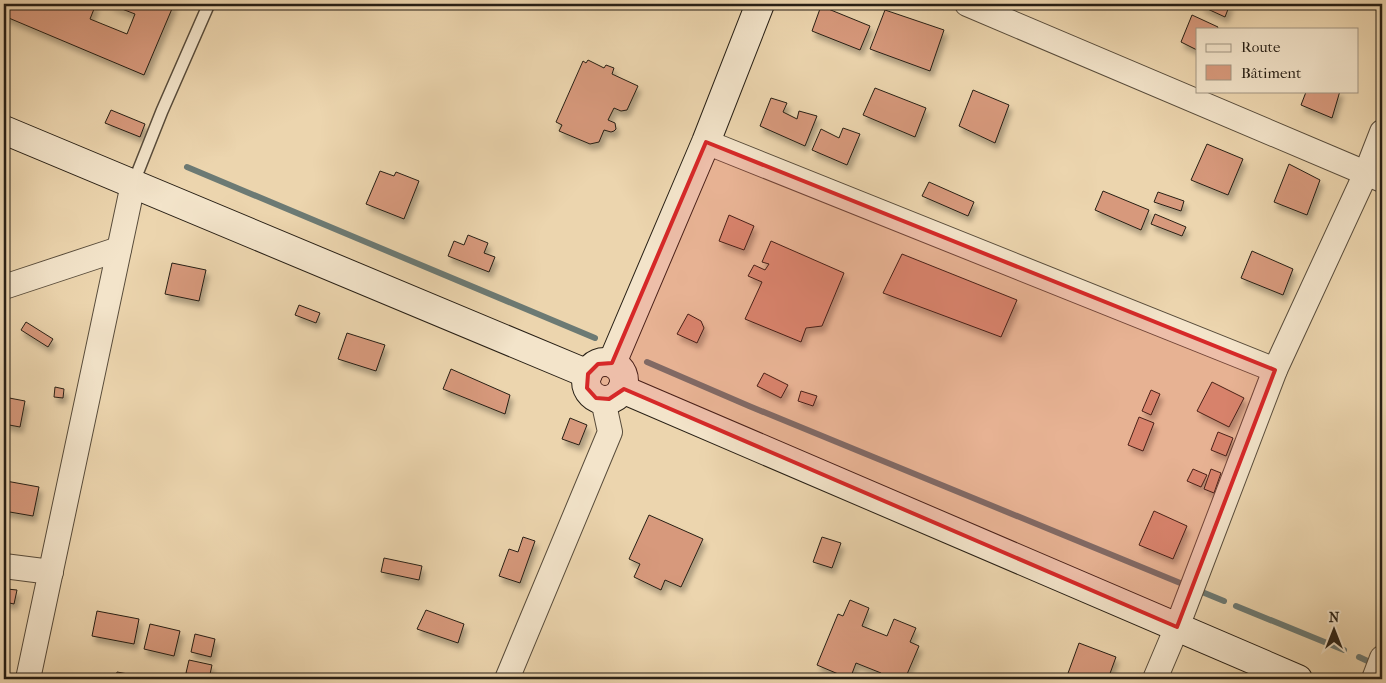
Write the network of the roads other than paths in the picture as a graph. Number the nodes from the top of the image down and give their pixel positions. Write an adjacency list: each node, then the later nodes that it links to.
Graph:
1 (760, 4): 6 (street)
2 (967, 4): 7 (street)
3 (208, 6): 8 (lane)
4 (4, 130): 8 (street)
5 (1382, 132): 7 (street)
6 (706, 142): 11 (street); 12 (street)
7 (1374, 176): 12 (street)
8 (133, 184): 9 (street); 13 (street)
9 (119, 249): 10 (street); 16 (street)
10 (4, 287)
11 (612, 363): 13 (street); 14 (street)
12 (1275, 370): 17 (street)
13 (588, 374): 14 (street)
14 (613, 394): 17 (street); 20 (street)
15 (4, 566): 16 (street)
16 (51, 572): 19 (street)
17 (1178, 627): 21 (street); 22 (street)
18 (1382, 658): 23 (street)
19 (28, 679)
20 (507, 679)
21 (1156, 679)
22 (1298, 679)
23 (1374, 679)

